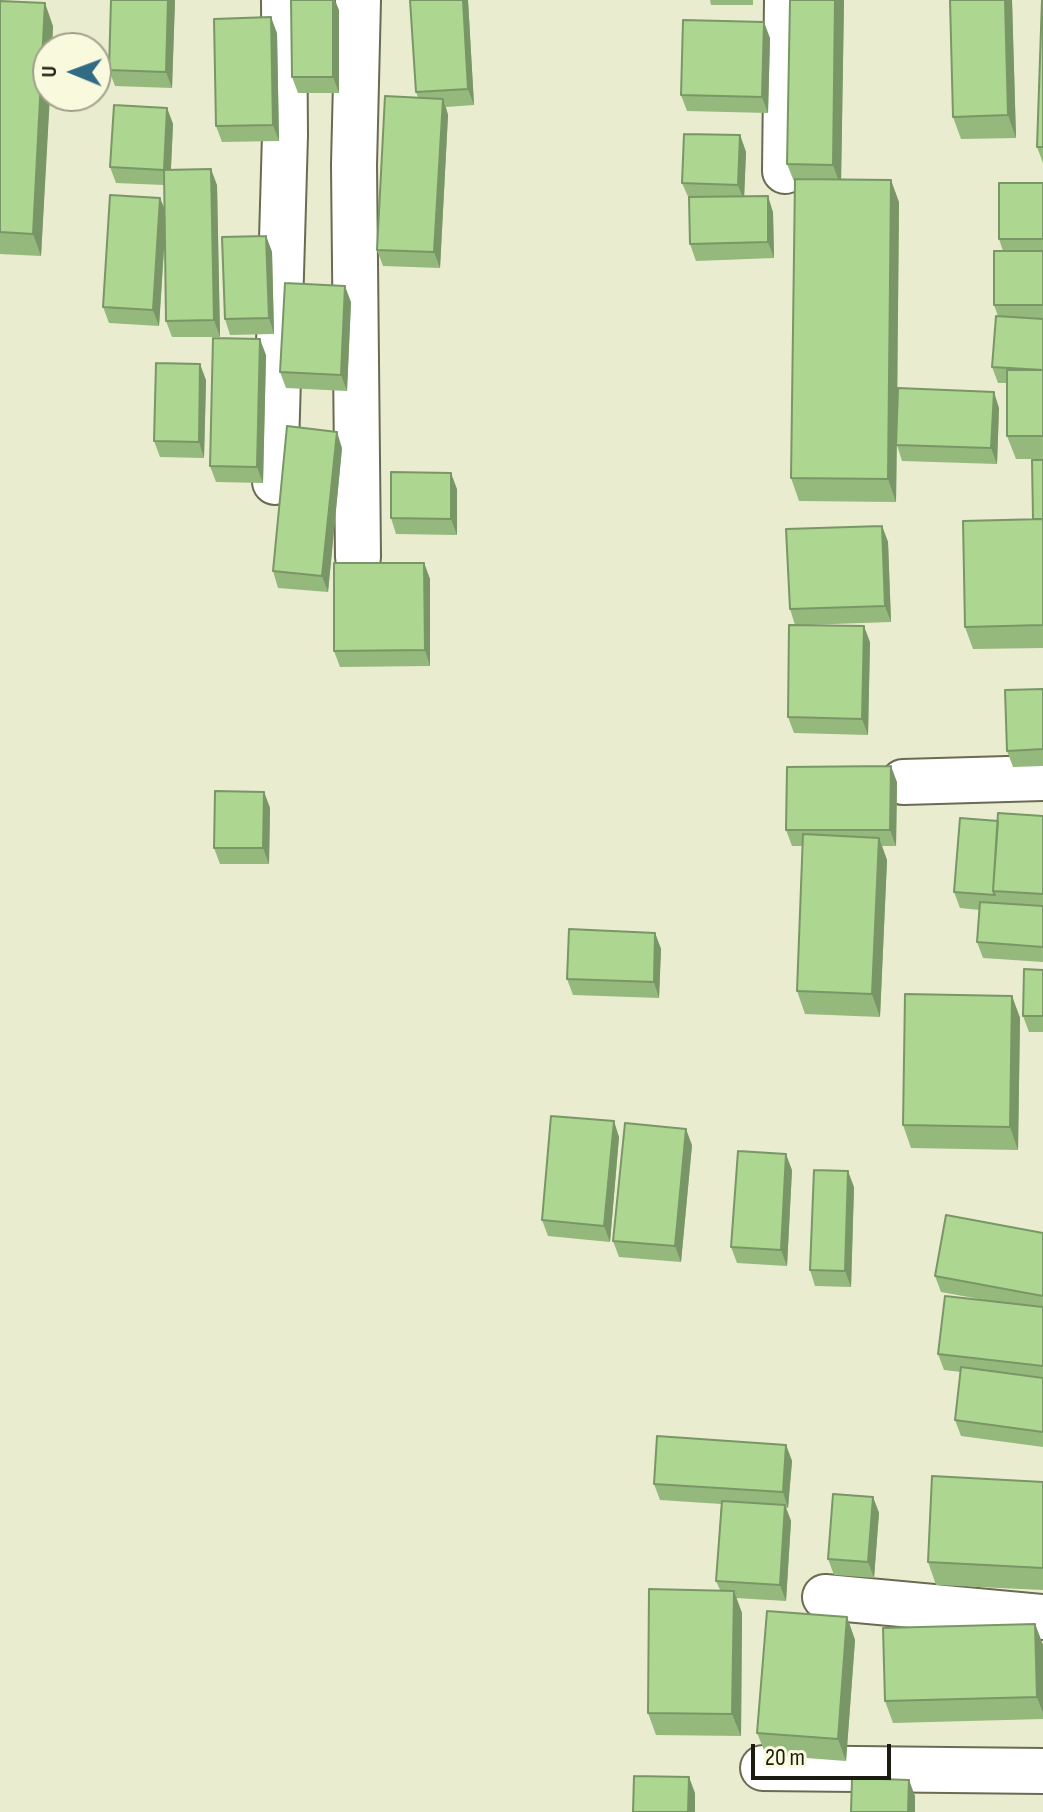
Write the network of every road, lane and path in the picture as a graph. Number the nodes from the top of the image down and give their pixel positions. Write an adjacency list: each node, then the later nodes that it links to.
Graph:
1 (284, 0): 5 (street)
2 (358, 0): 6 (street)
3 (787, 0): 4 (street)
4 (785, 171)
5 (275, 482)
6 (358, 557)
7 (1043, 778): 8 (street)
8 (903, 782)
9 (825, 1597): 10 (street)
10 (1043, 1617)
11 (763, 1768): 12 (street)
12 (1043, 1771)

